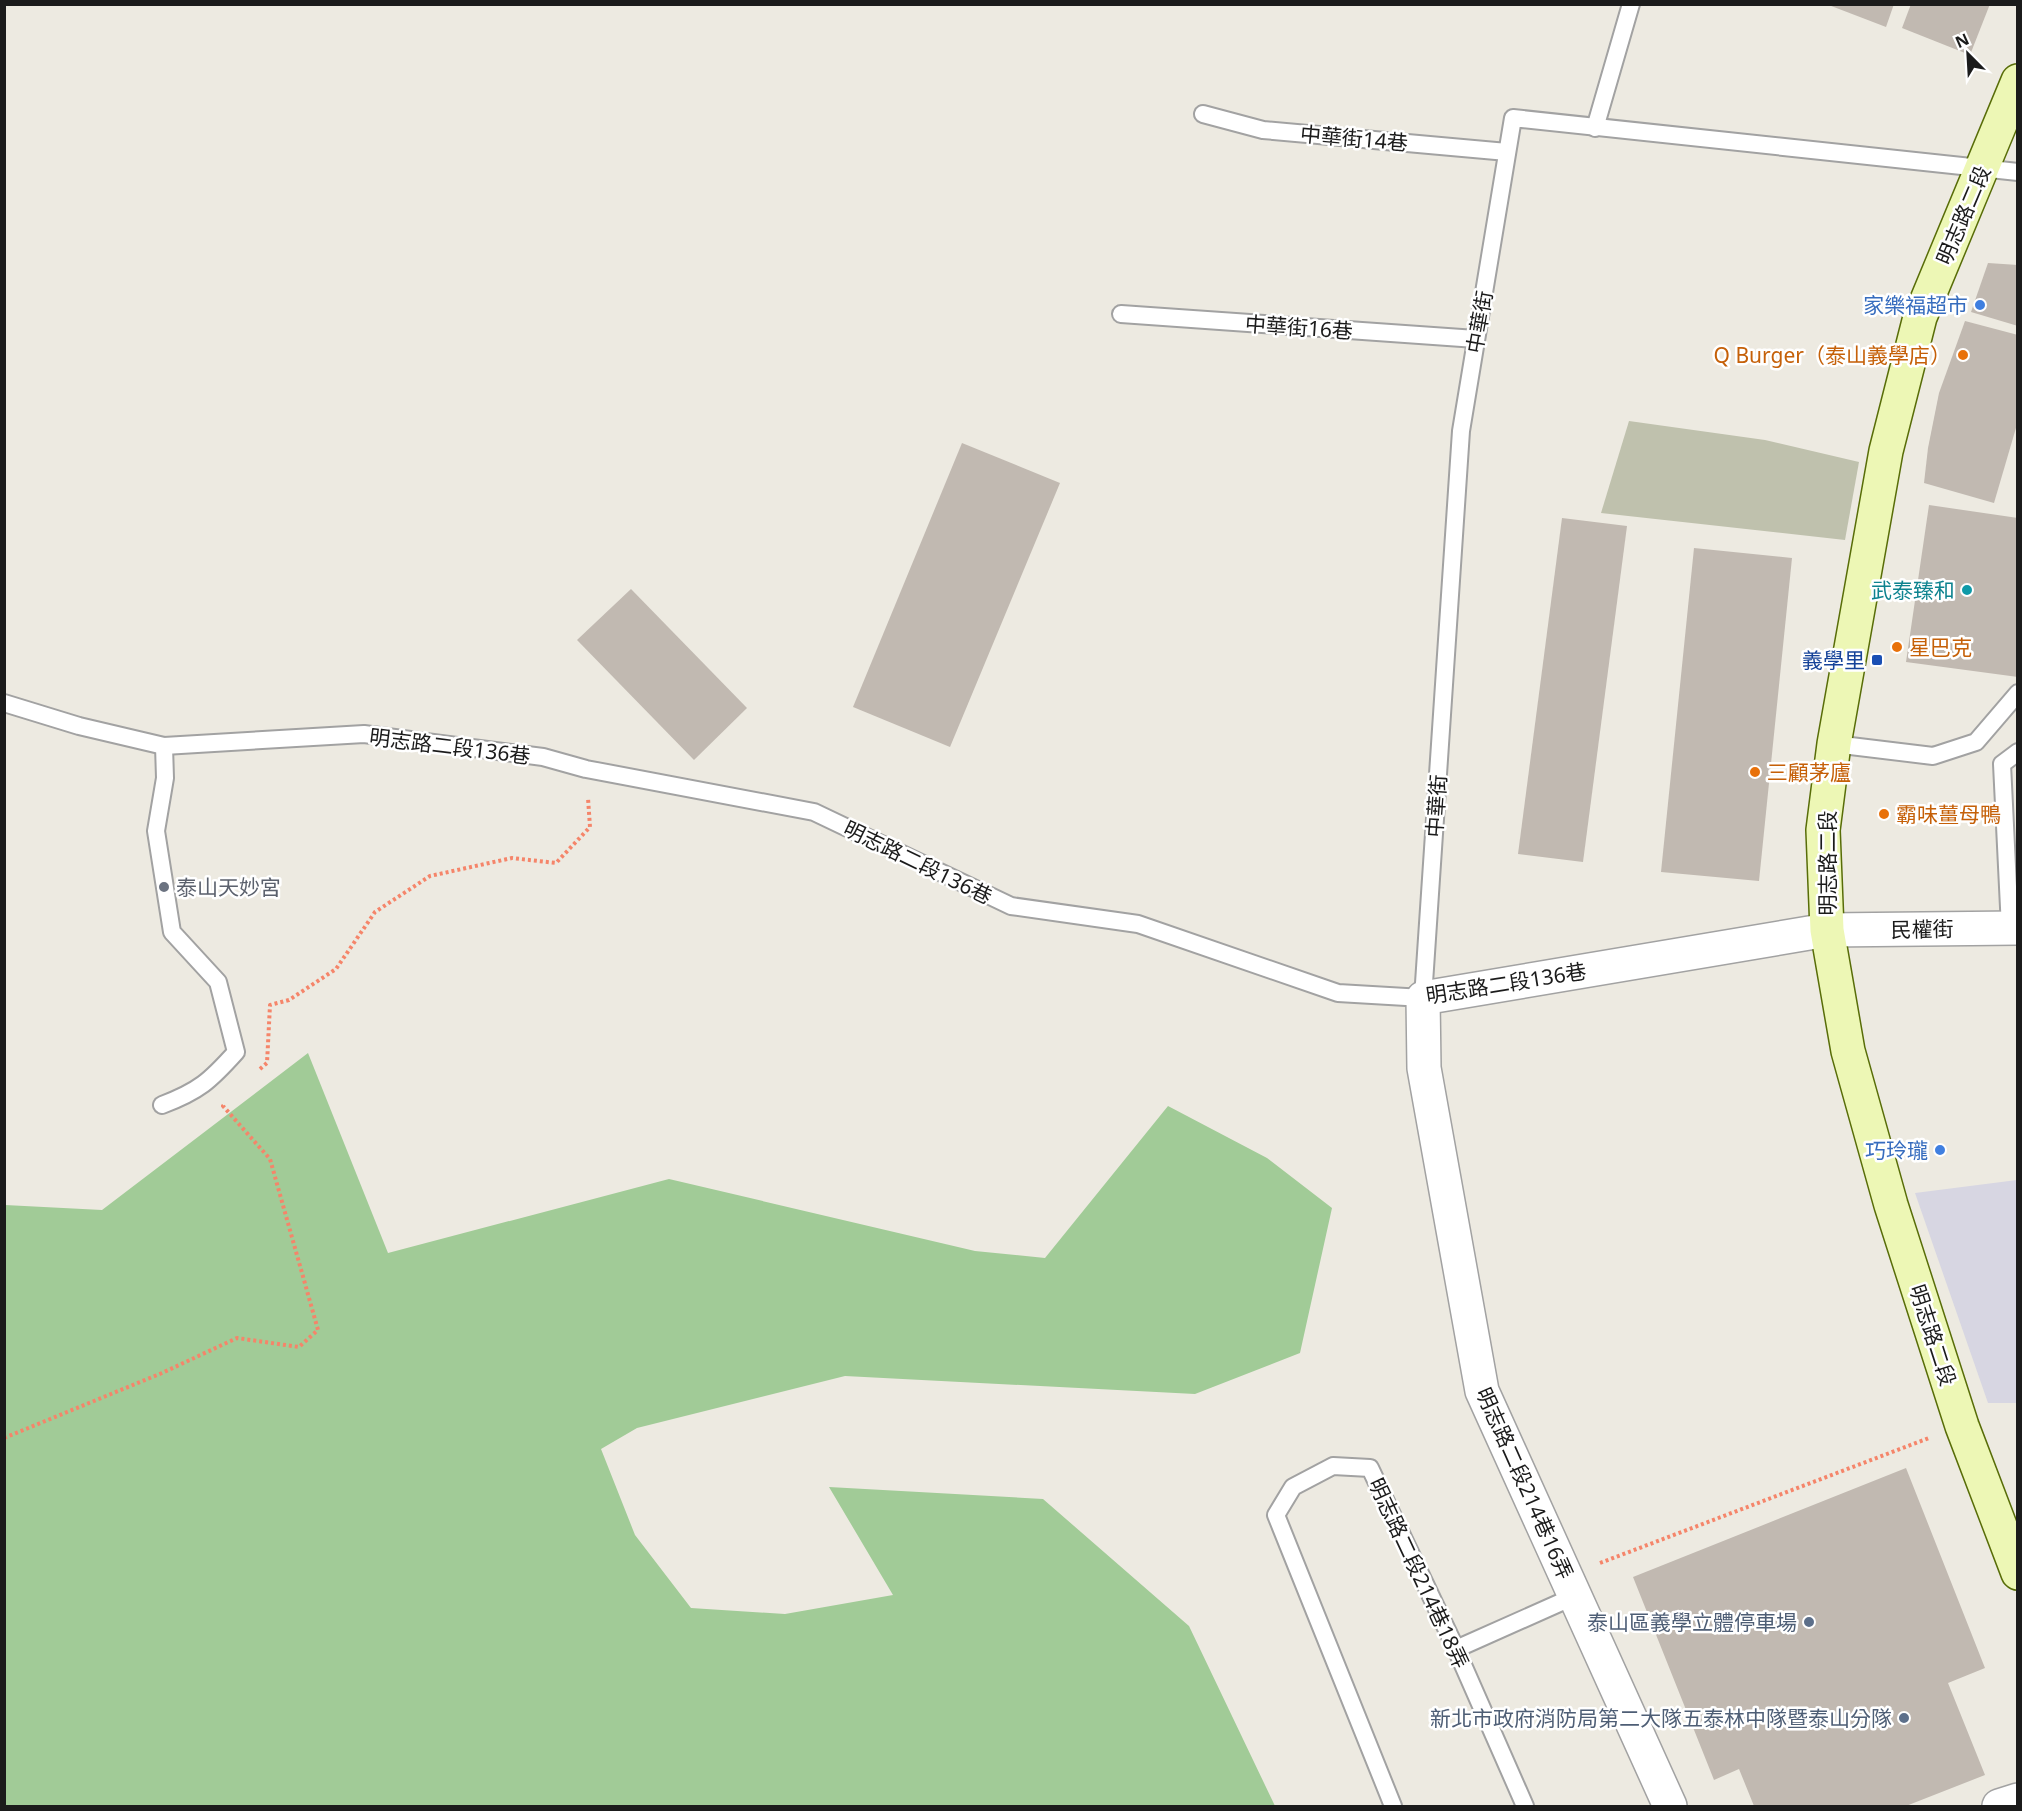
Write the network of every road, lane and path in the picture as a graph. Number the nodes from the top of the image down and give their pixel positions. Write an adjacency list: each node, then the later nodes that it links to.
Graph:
1 (1631, 4): 4 (lane)
2 (2018, 81): 6 (main road, 明志路二段)
3 (1203, 114): 5 (lane, 中華街14巷)
4 (1595, 128): 5 (lane, 中華街); 6 (lane, 中華街)
5 (1508, 152): 9 (lane, 中華街)
6 (1982, 170): 7 (lane, 中華街); 12 (main road, 明志路二段)
7 (2018, 172)
8 (1122, 314): 9 (lane, 中華街16巷)
9 (1476, 339): 18 (lane, 中華街)
10 (2018, 693): 12 (lane)
11 (4, 703): 13 (lane, 明志路二段136巷)
12 (1834, 744): 17 (main road, 明志路二段)
13 (164, 746): 15 (lane, 明志路二段136巷); 21 (lane)
14 (2018, 752): 16 (lane)
15 (586, 770): 18 (lane, 明志路二段136巷); 19 (path)
16 (2014, 928): 17 (street, 民權街)
17 (1827, 930): 18 (street, 明志路二段136巷); 22 (main road, 明志路二段)
18 (1424, 998): 25 (street, 明志路二段214巷16弄)
19 (252, 1077)
20 (230, 1099): 23 (path)
21 (162, 1106)
22 (1962, 1426): 24 (main road, 明志路二段); 25 (path)
23 (4, 1438)
24 (2018, 1573)
25 (1570, 1586): 26 (lane); 30 (street, 明志路二段214巷16弄)
26 (1456, 1649): 28 (lane, 明志路二段214巷18弄); 29 (lane, 明志路二段214巷18弄)
27 (2018, 1800): 31 (street)
28 (1394, 1806)
29 (1525, 1806)
30 (1670, 1806)
31 (1999, 1806)

